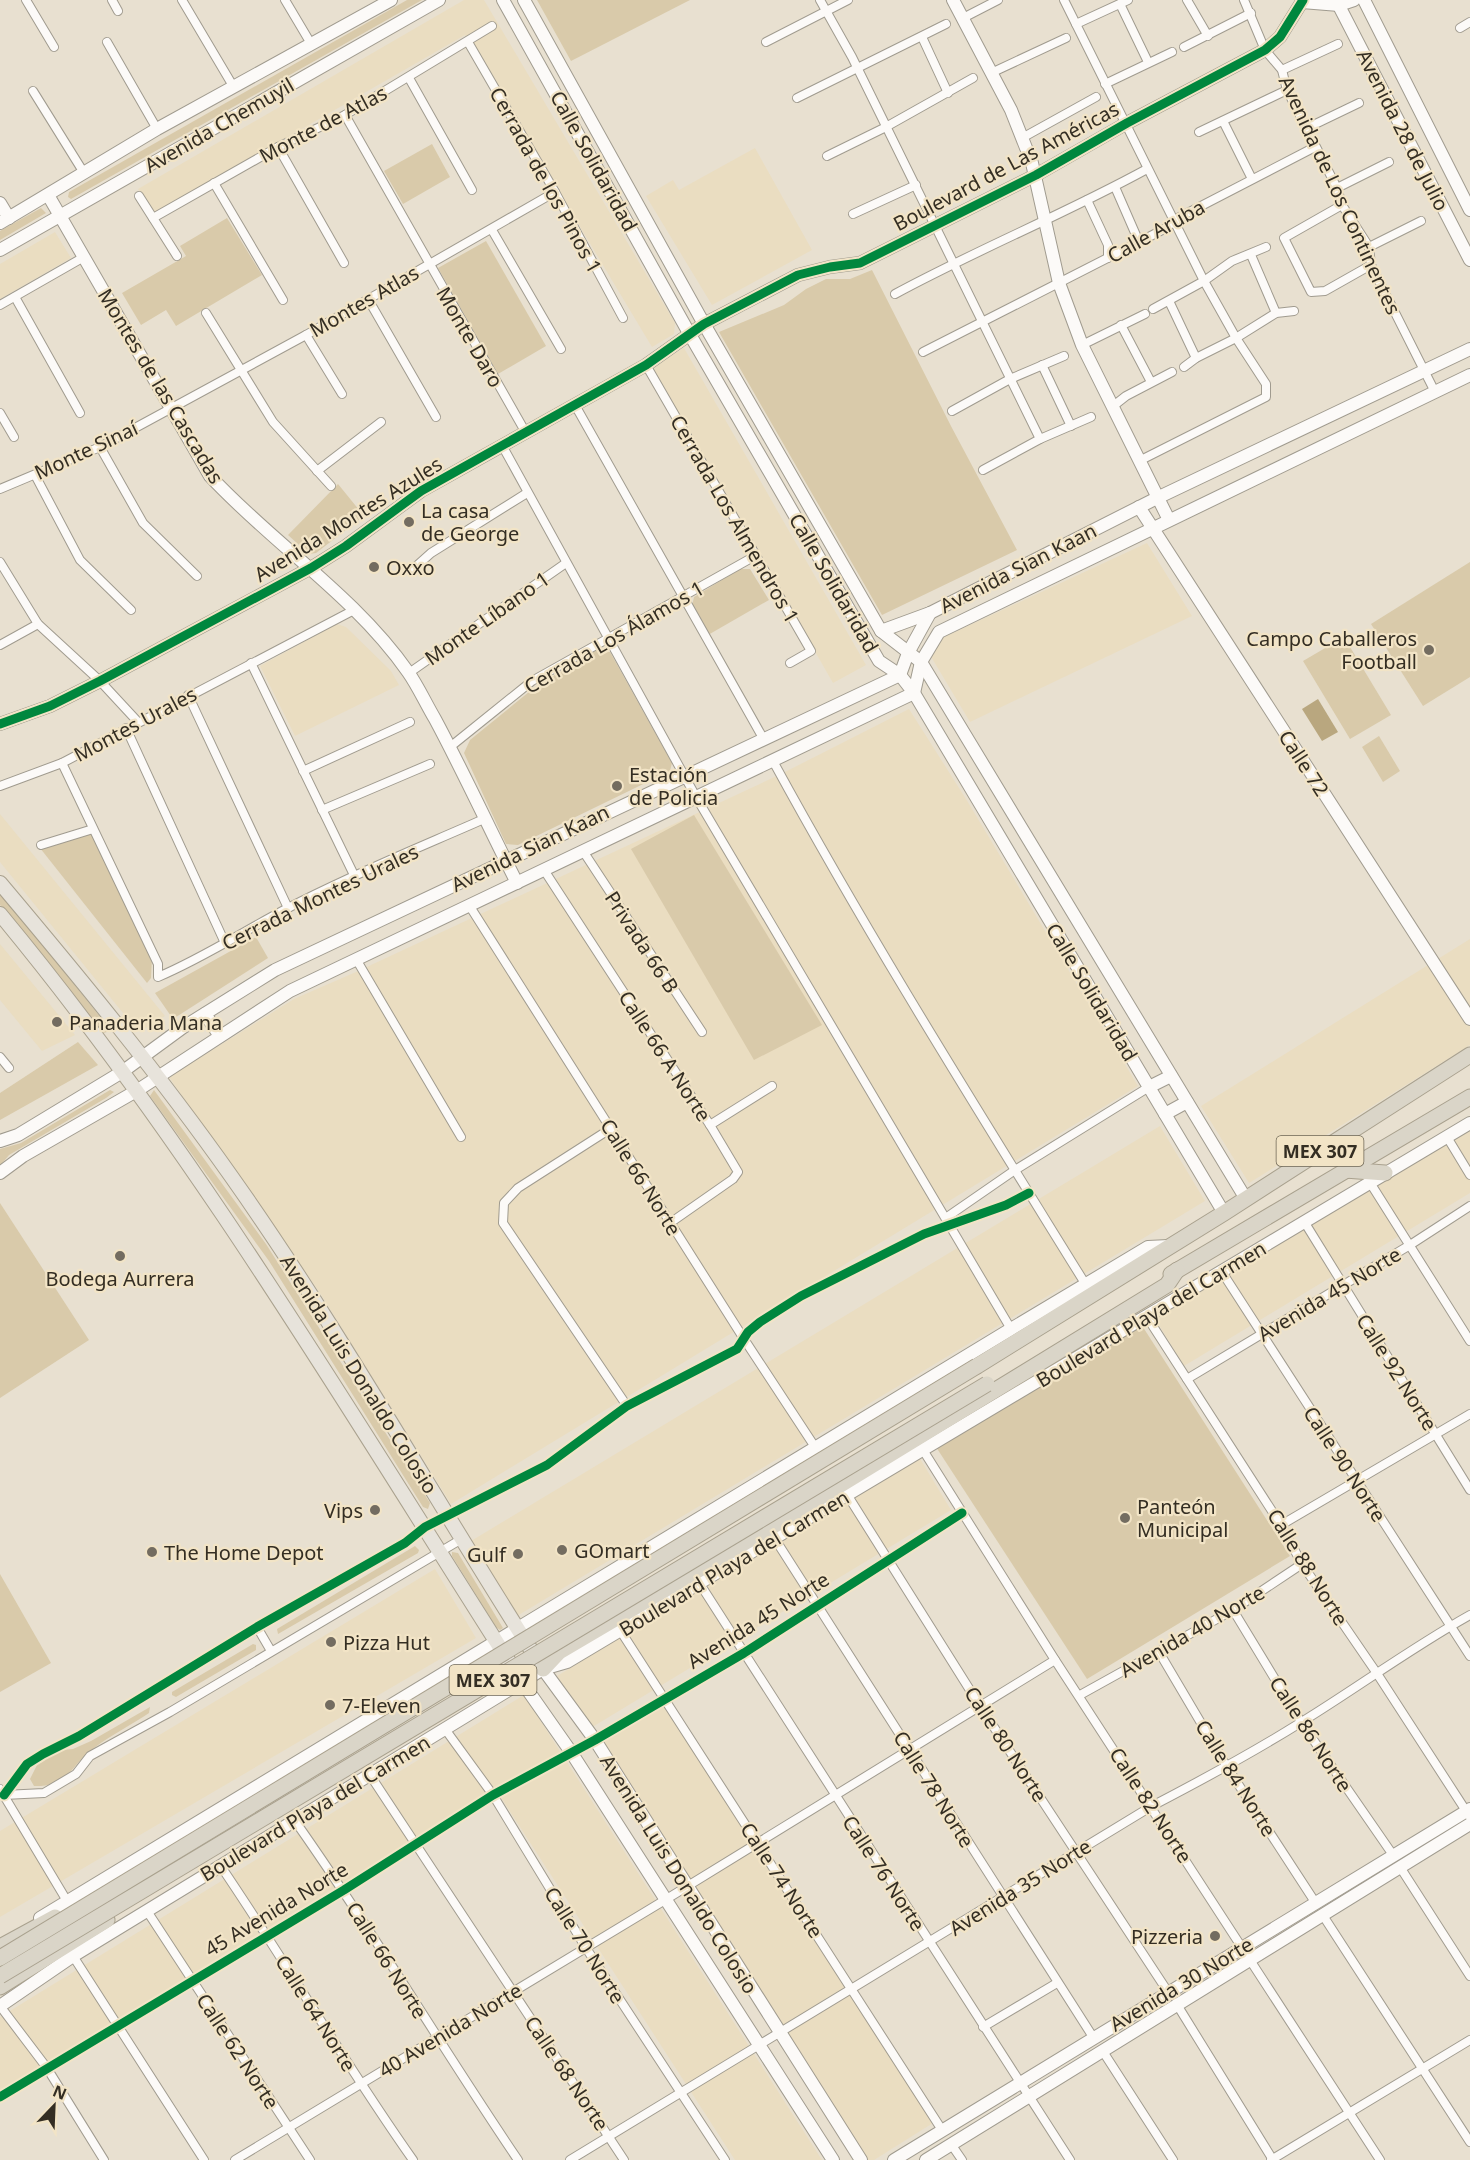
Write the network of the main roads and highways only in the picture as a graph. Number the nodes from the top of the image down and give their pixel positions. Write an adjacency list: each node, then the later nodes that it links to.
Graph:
1 (439, 0): 16 (main road, Avenida Chemuyil)
2 (503, 0): 21 (main road, Calle Solidaridad)
3 (524, 0): 20 (main road, Calle Solidaridad)
4 (953, 0): 10 (main road)
5 (1354, 0): 9 (main road)
6 (1364, 0): 11 (main road, Avenida 28 de Julio)
7 (386, 1): 12 (main road, Avenida Chemuyil)
8 (1302, 1): 9 (main road); 10 (main road, Boulevard de Las Américas)
9 (1338, 2): 13 (main road, Avenida 28 de Julio)
10 (1036, 174): 20 (main road, Boulevard de Las Américas); 24 (main road)
11 (1457, 184): 13 (main road); 15 (main road, Avenida 28 de Julio)
12 (48, 195): 16 (main road, Montes de las Cascadas); 17 (main road, Avenida Chemuyil)
13 (1437, 195): 19 (main road, Avenida 28 de Julio)
14 (0, 203): 17 (main road)
15 (1470, 210)
16 (60, 215): 18 (main road, Avenida Chemuyil); 28 (main road, Montes de las Cascadas)
17 (4, 220)
18 (0, 250)
19 (1470, 260)
20 (704, 324): 21 (main road, Avenida Montes Azules); 30 (main road, Calle Solidaridad)
21 (689, 333): 28 (main road, Avenida Montes Azules); 33 (main road, Calle Solidaridad)
22 (1470, 350): 24 (main road, Avenida Sian Kaan)
23 (1470, 375): 26 (main road, Avenida Sian Kaan)
24 (1157, 498): 25 (main road, Avenida Sian Kaan); 26 (main road)
25 (1139, 507): 27 (main road, Calle 72); 29 (main road, Avenida Sian Kaan)
26 (1170, 520): 27 (main road, Avenida Sian Kaan)
27 (1152, 529): 32 (main road, Avenida Sian Kaan); 41 (main road, Calle 72)
28 (311, 568): 35 (main road, Avenida Montes Azules); 36 (main road, Montes de las Cascadas)
29 (930, 613): 30 (main road); 31 (main road, Avenida Sian Kaan)
30 (881, 631): 31 (main road, Calle Solidaridad)
31 (908, 653): 32 (main road, Calle Solidaridad); 33 (main road, Avenida Sian Kaan)
32 (921, 662): 34 (main road, Avenida Sian Kaan); 46 (main road, Calle Solidaridad)
33 (900, 675): 34 (main road, Calle Solidaridad); 36 (main road, Avenida Sian Kaan)
34 (914, 693): 37 (main road, Avenida Sian Kaan); 48 (main road, Calle Solidaridad)
35 (0, 724)
36 (505, 860): 37 (main road, Montes de las Cascadas); 40 (main road, Avenida Sian Kaan)
37 (517, 882): 42 (main road, Avenida Sian Kaan)
38 (0, 883): 44 (main road, Avenida Luis Donaldo Colosio)
39 (0, 914): 45 (main road, Avenida Luis Donaldo Colosio)
40 (205, 1014): 42 (main road); 44 (main road, Avenida Sian Kaan)
41 (1470, 1019)
42 (220, 1036): 47 (main road, Avenida Sian Kaan)
43 (1470, 1055): 58 (highway, MEX 307)
44 (142, 1057): 45 (main road, Avenida Sian Kaan); 47 (main road, Avenida Luis Donaldo Colosio)
45 (122, 1072): 49 (main road, Avenida Luis Donaldo Colosio); 54 (main road, Avenida Sian Kaan)
46 (1172, 1076): 48 (main road); 51 (main road, Calle Solidaridad)
47 (157, 1077): 49 (main road, Avenida Sian Kaan); 64 (main road, Avenida Luis Donaldo Colosio)
48 (1149, 1087): 52 (main road, Calle Solidaridad)
49 (138, 1090): 56 (main road, Avenida Sian Kaan); 65 (main road, Avenida Luis Donaldo Colosio)
50 (1470, 1096): 55 (highway, MEX 307)
51 (1187, 1102): 52 (main road); 58 (main road, Calle Solidaridad)
52 (1165, 1114): 59 (main road, Calle Solidaridad)
53 (1470, 1123): 57 (main road, Boulevard Playa del Carmen)
54 (0, 1141)
55 (1345, 1170): 57 (highway); 61 (highway, MEX 307)
56 (0, 1173)
57 (1385, 1173): 63 (main road, Boulevard Playa del Carmen)
58 (1246, 1199): 59 (highway, MEX 307)
59 (1224, 1213): 60 (highway, MEX 307)
60 (1169, 1246): 62 (main road); 72 (highway, MEX 307, bridge)
61 (1177, 1270): 63 (highway); 73 (highway, MEX 307, bridge)
62 (587, 1587): 63 (main road); 64 (main road)
63 (618, 1624): 66 (highway)
64 (518, 1629): 65 (main road); 66 (main road, Avenida Luis Donaldo Colosio)
65 (497, 1642): 67 (main road, Avenida Luis Donaldo Colosio); 68 (main road)
66 (543, 1668): 67 (main road, Boulevard Playa del Carmen); 81 (main road, Avenida Luis Donaldo Colosio)
67 (522, 1682): 69 (main road, Boulevard Playa del Carmen); 80 (main road, Avenida Luis Donaldo Colosio)
68 (417, 1690): 69 (main road); 74 (main road)
69 (446, 1729): 79 (main road, Boulevard Playa del Carmen)
70 (1469, 1812): 82 (main road, Avenida 30 Norte)
71 (1470, 1824): 83 (main road, Avenida 30 Norte)
72 (140, 1873): 75 (highway, bridge); 76 (highway, MEX 307, bridge)
73 (162, 1879): 77 (highway, MEX 307, bridge); 78 (highway, bridge)
74 (0, 1942)
75 (0, 1947)
76 (0, 1958)
77 (0, 1976)
78 (0, 1987)
79 (0, 2006)
80 (833, 2160)
81 (861, 2160)
82 (894, 2160)
83 (926, 2160)

